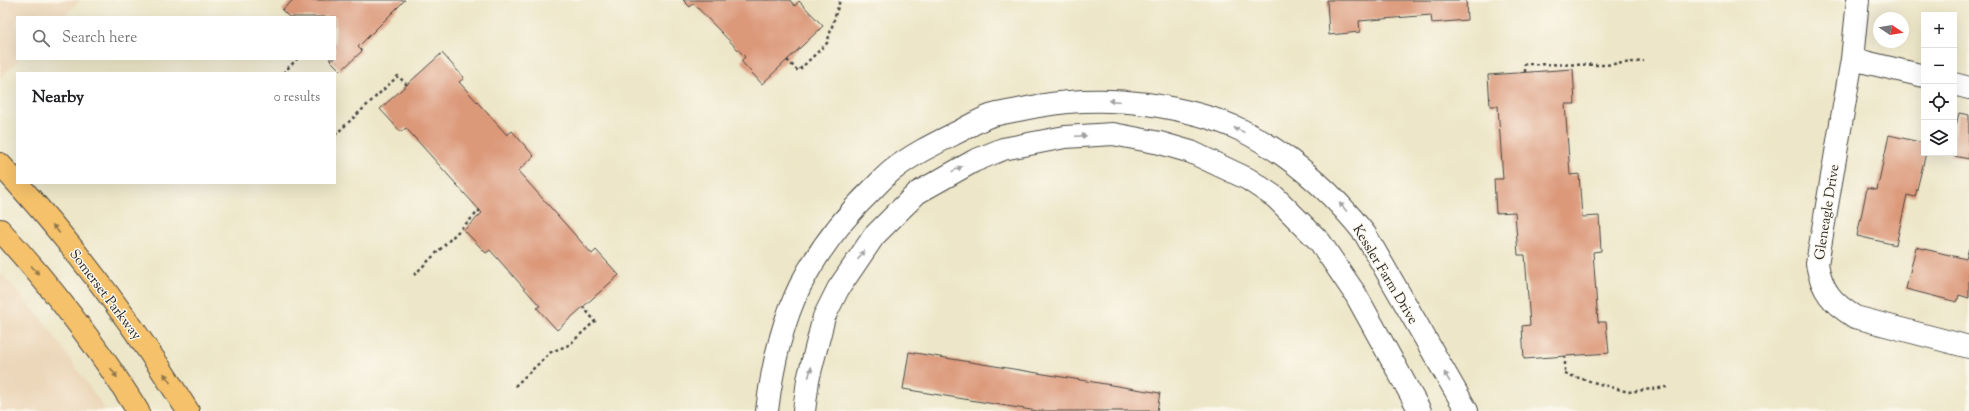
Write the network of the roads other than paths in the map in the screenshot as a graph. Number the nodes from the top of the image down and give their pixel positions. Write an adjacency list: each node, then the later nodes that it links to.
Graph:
1 (1858, 0): 2 (street, Gleneagle Drive)
2 (1852, 59): 3 (street); 10 (street, Gleneagle Drive)
3 (1921, 75)
4 (1957, 85): 5 (street)
5 (1969, 88)
6 (0, 164): 7 (main road, Somerset Parkway)
7 (16, 182)
8 (18, 184): 12 (main road, Somerset Parkway, one-way to 8)
9 (0, 230): 11 (main road, one-way to 11)
10 (1969, 347)
11 (138, 411)
12 (188, 411)
13 (767, 411): 16 (street, Kessler Farm Drive, one-way to 13)
14 (804, 411): 15 (street, one-way to 15)
15 (1420, 411)
16 (1466, 411)

